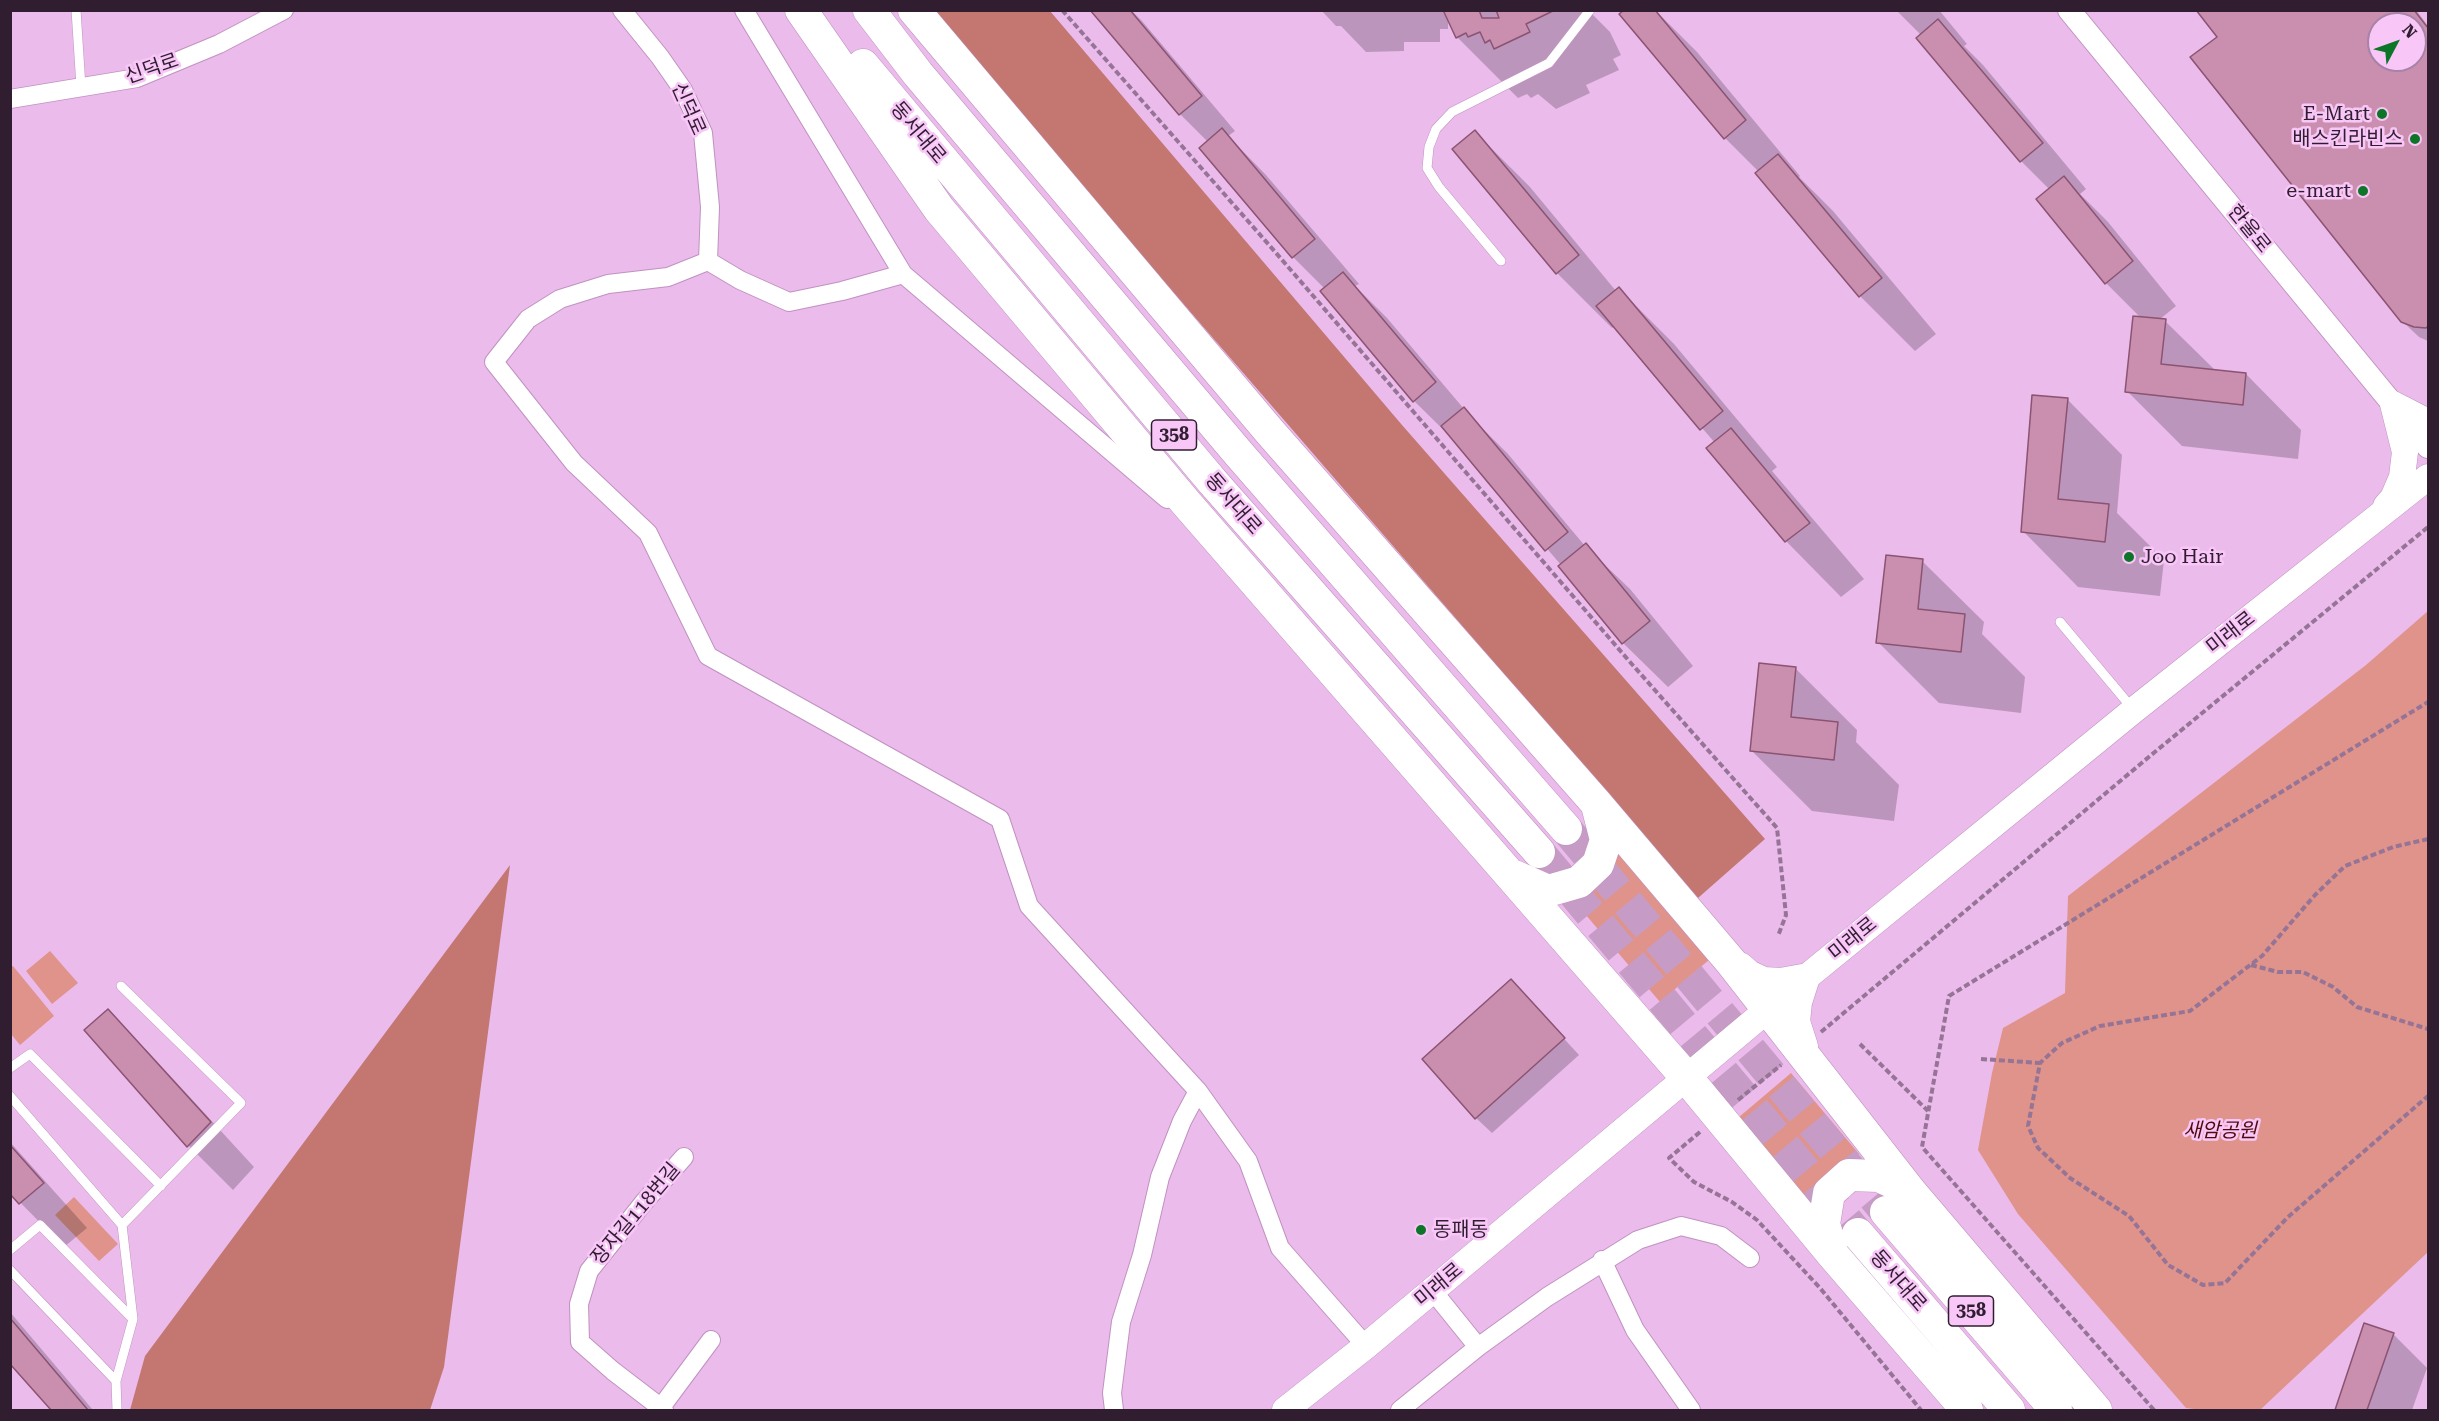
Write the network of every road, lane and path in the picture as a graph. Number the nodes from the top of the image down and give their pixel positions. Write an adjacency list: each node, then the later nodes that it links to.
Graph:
1 (76, 10): 12 (lane)
2 (284, 10): 12 (street, 신덕로)
3 (622, 10): 14 (street, 신덕로)
4 (744, 10): 16 (street)
5 (801, 10): 23 (highway)
6 (819, 10): 30 (highway, 동서대로 / 358)
7 (869, 10): 28 (highway, 동서대로 / 358)
8 (914, 10): 27 (highway)
9 (1062, 10): 32 (path)
10 (1590, 10): 15 (lane)
11 (2069, 10): 17 (street, 한울로)
12 (81, 87): 13 (street, 신덕로)
13 (10, 99)
14 (708, 261): 16 (street); 45 (street)
15 (1501, 261)
16 (903, 274): 23 (street)
17 (2393, 404): 18 (main road); 19 (street, 한울로); 21 (main road)
18 (2428, 422)
19 (2428, 447)
20 (2428, 477): 21 (main road, 미래로)
21 (2377, 518): 26 (main road, 미래로)
22 (2428, 527): 40 (path)
23 (1229, 552): 31 (highway)
24 (2060, 622): 26 (lane)
25 (2428, 702): 49 (path)
26 (2134, 710): 35 (main road, 미래로)
27 (1596, 802): 31 (highway); 33 (highway)
28 (1566, 829)
29 (2428, 839): 34 (path)
30 (1539, 852)
31 (1510, 874): 44 (highway)
32 (1778, 936)
33 (1731, 962): 35 (highway); 37 (highway)
34 (2250, 965): 38 (path); 42 (path)
35 (1803, 980): 37 (main road, 미래로); 40 (highway)
36 (121, 986): 52 (lane)
37 (1768, 1008): 40 (highway); 44 (main road, 미래로)
38 (2428, 1029)
39 (1860, 1044): 49 (path)
40 (1805, 1052): 48 (path); 53 (highway)
41 (1981, 1059): 42 (path)
42 (2040, 1063): 46 (path)
43 (10, 1068): 52 (lane)
44 (1686, 1077): 58 (highway); 62 (main road, 미래로)
45 (1198, 1090): 65 (street); 70 (street)
46 (2428, 1095)
47 (10, 1096): 55 (lane)
48 (1731, 1106)
49 (1928, 1111): 79 (path)
50 (1704, 1128): 74 (path)
51 (684, 1157): 69 (street, 장자길118번길)
52 (160, 1186): 55 (lane)
53 (1910, 1191): 58 (highway); 78 (highway)
54 (1886, 1212): 77 (highway, 동서대로 / 358)
55 (122, 1225): 63 (lane)
56 (1858, 1234): 76 (highway, 동서대로 / 358)
57 (12, 1244): 63 (lane)
58 (1833, 1255): 75 (highway)
59 (1750, 1258): 60 (street)
60 (1602, 1260): 66 (street); 73 (street)
61 (10, 1270): 67 (lane)
62 (1432, 1290): 65 (main road, 미래로); 66 (street)
63 (133, 1319): 67 (lane)
64 (711, 1340): 69 (street)
65 (1366, 1346): 71 (main road, 미래로)
66 (1478, 1347): 72 (street)
67 (116, 1381): 68 (lane)
68 (117, 1410)
69 (661, 1410)
70 (1114, 1410)
71 (1285, 1410)
72 (1400, 1410)
73 (1691, 1410)
74 (1921, 1410)
75 (1967, 1410)
76 (2008, 1410)
77 (2056, 1410)
78 (2096, 1410)
79 (2154, 1410)

